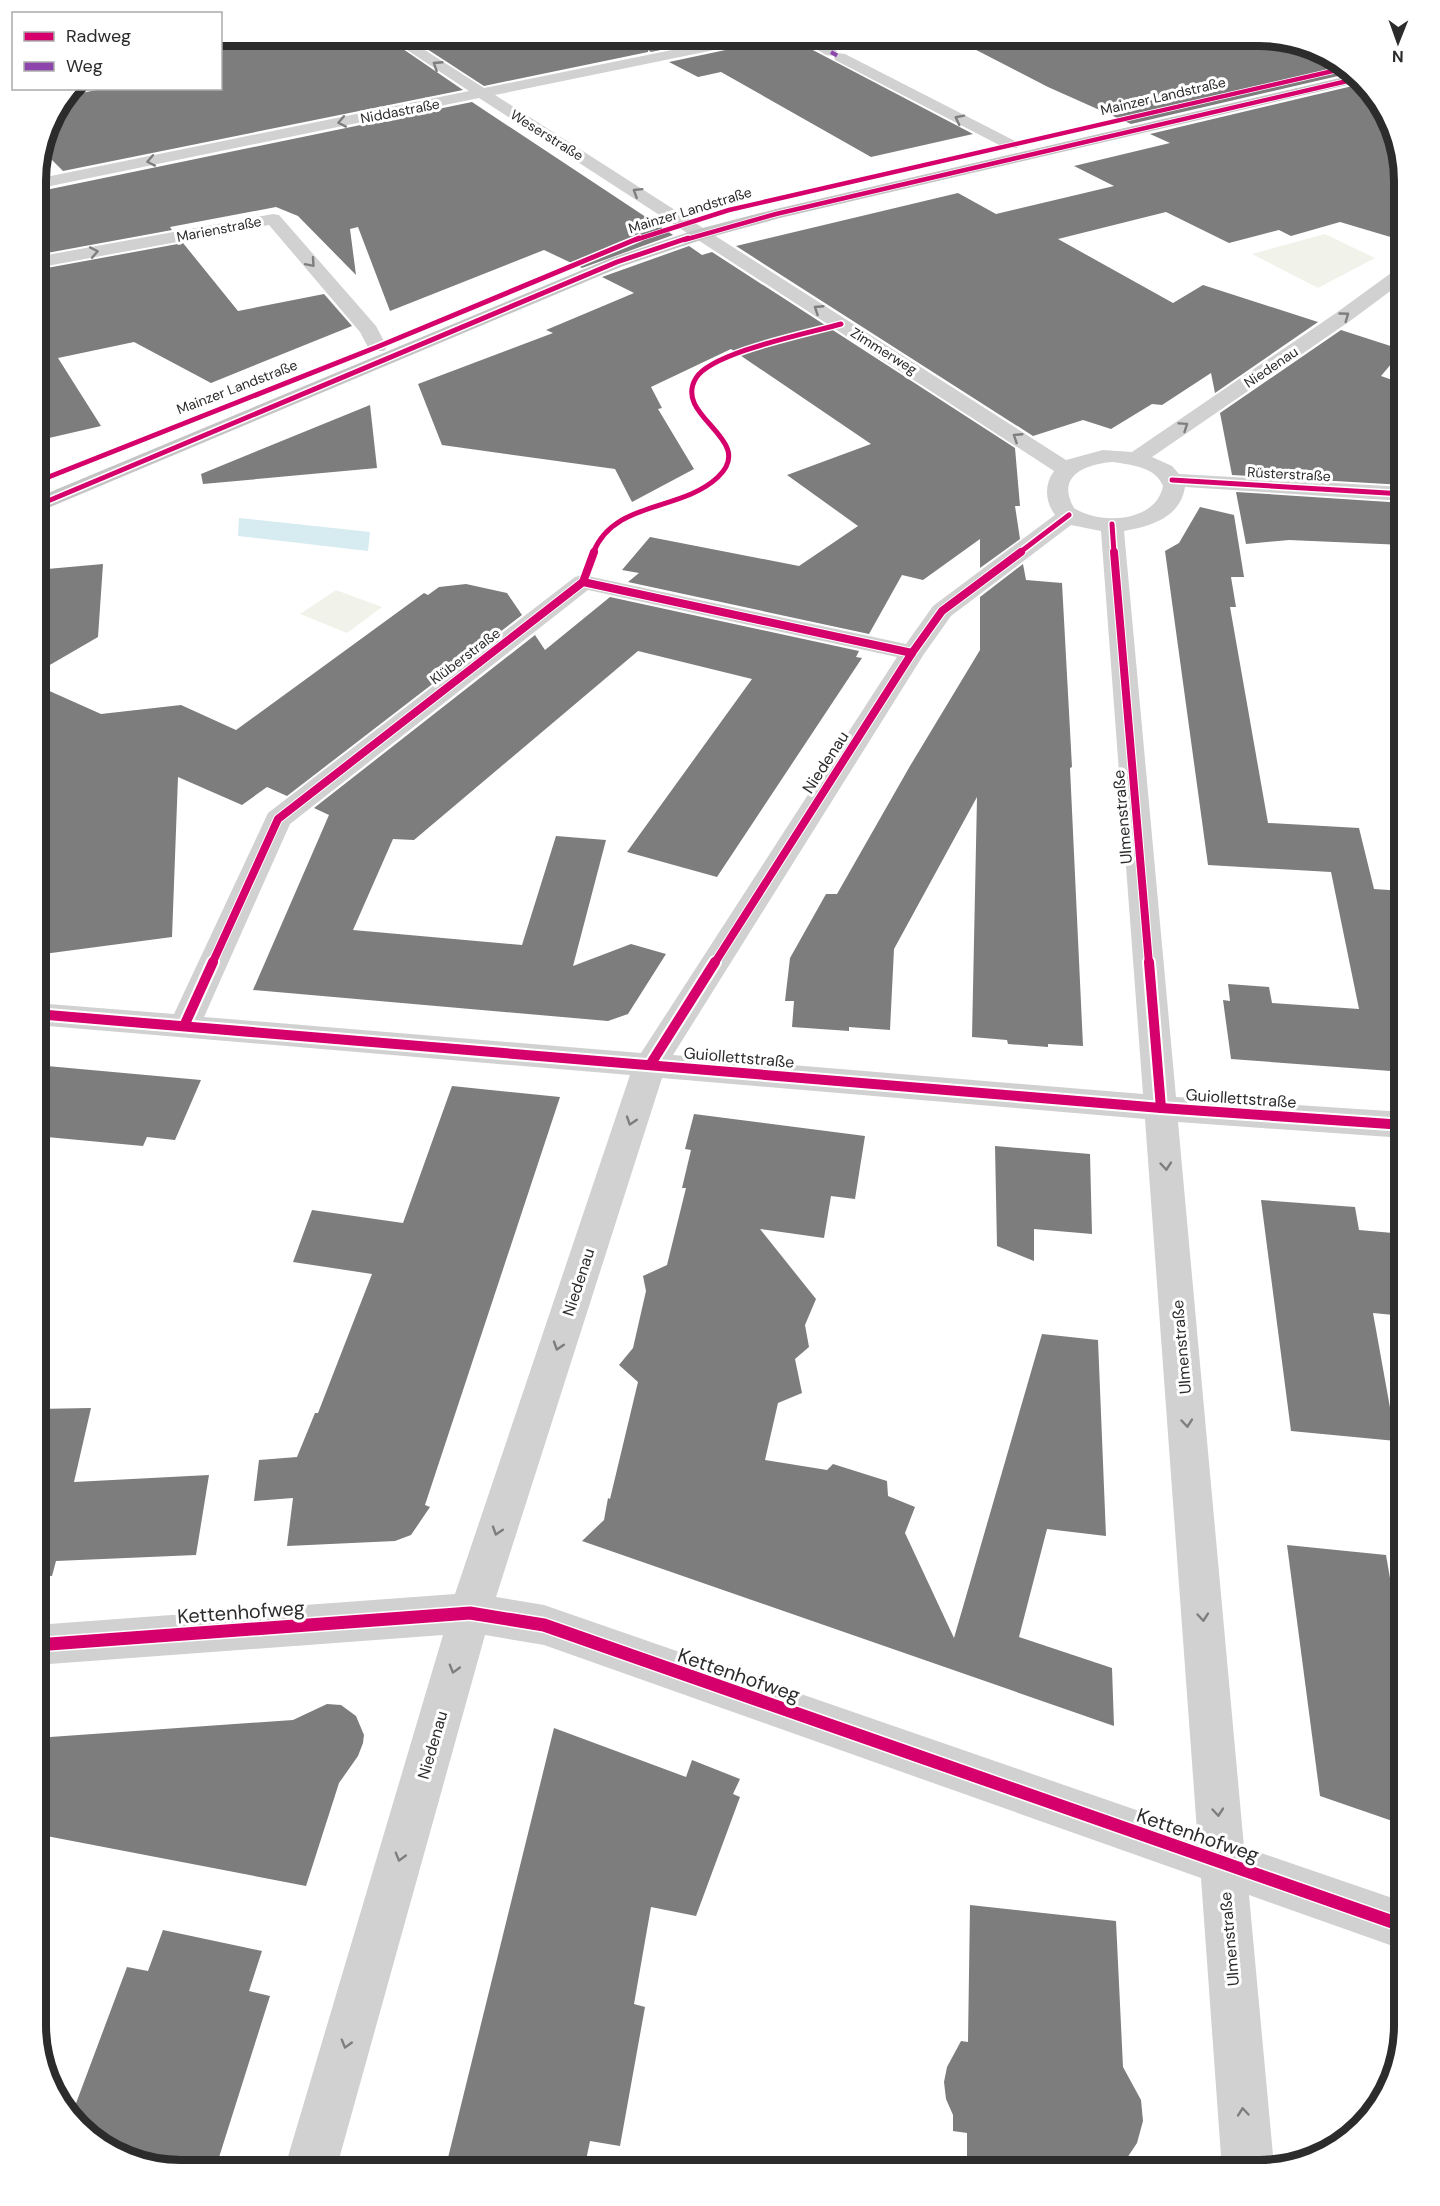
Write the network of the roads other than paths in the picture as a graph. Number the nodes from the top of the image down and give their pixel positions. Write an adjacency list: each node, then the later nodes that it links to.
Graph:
1 (409, 46): 6 (street, Weserstraße, one-way to 1)
2 (712, 46): 6 (street, Niddastraße)
3 (821, 47): 7 (street, one-way to 3)
4 (1336, 70): 7 (main road, Mainzer Landstraße)
5 (1349, 81): 9 (main road, Mainzer Landstraße)
6 (482, 94): 8 (street, Niddastraße, one-way to 8); 9 (street, Weserstraße, one-way to 6)
7 (1011, 145): 9 (main road, Mainzer Landstraße)
8 (47, 182)
9 (694, 229): 12 (main road, Mainzer Landstraße); 14 (street, Zimmerweg, one-way to 9); 18 (main road, Mainzer Landstraße)
10 (47, 261): 12 (street, Marienstraße, one-way to 12)
11 (1394, 279): 13 (street, Niedenau, one-way to 11)
12 (378, 347): 15 (main road, Mainzer Landstraße)
13 (1136, 459): 14 (street); 16 (street)
14 (1066, 469): 19 (street)
15 (47, 478)
16 (1172, 480): 17 (street, Rüsterstraße); 20 (street)
17 (1394, 493)
18 (47, 501)
19 (1069, 515): 20 (street); 21 (street, Niedenau)
20 (1112, 524): 25 (street, Ulmenstraße)
21 (912, 653): 23 (street, Klüberstraße); 24 (street, Niedenau)
22 (47, 1015): 23 (street, Guiollettstraße)
23 (184, 1026): 24 (street, Guiollettstraße)
24 (650, 1065): 25 (street, Guiollettstraße); 27 (street, Niedenau, one-way to 27)
25 (1161, 1108): 26 (street, Guiollettstraße); 29 (street, Ulmenstraße, one-way to 29)
26 (1394, 1124)
27 (470, 1613): 28 (street, Kettenhofweg); 29 (street, Kettenhofweg); 31 (street, Niedenau, one-way to 31)
28 (46, 1644)
29 (1223, 1863): 30 (street, Kettenhofweg); 32 (street, Ulmenstraße, one-way to 29)
30 (1394, 1923)
31 (313, 2159)
32 (1247, 2160)

